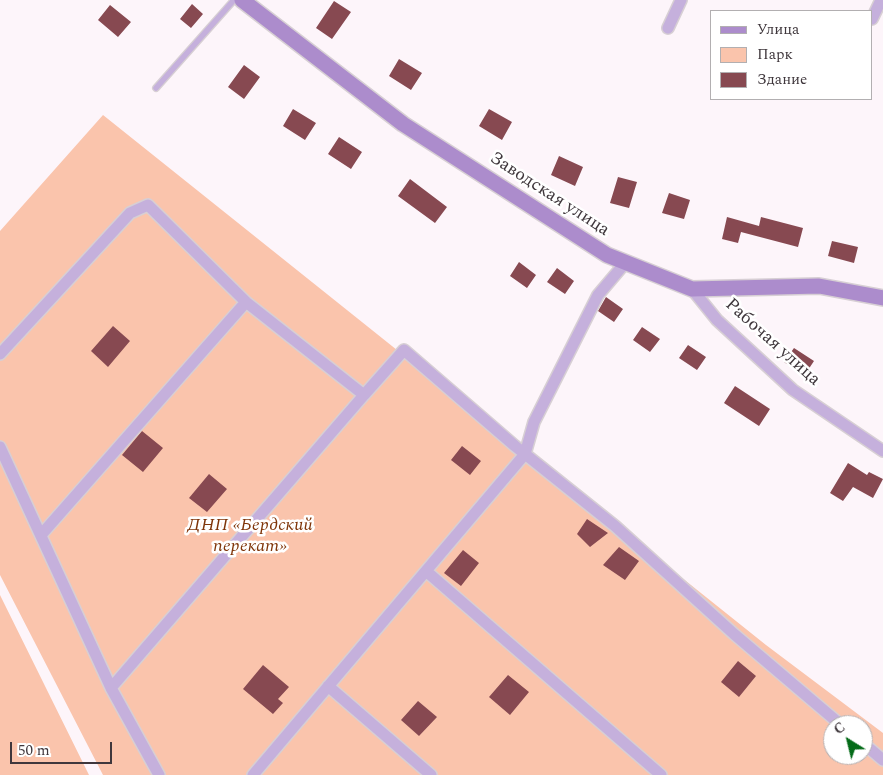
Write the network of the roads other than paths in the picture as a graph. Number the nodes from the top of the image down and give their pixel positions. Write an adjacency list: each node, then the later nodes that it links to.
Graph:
1 (234, 0): 7 (lane)
2 (242, 0): 8 (street, Заводская улица)
3 (681, 0): 6 (street)
4 (881, 0): 5 (street)
5 (873, 18)
6 (668, 28)
7 (156, 88)
8 (626, 262): 9 (street, Заводская улица); 16 (street)
9 (692, 289): 10 (street, Заводская улица); 15 (street, Рабочая улица)
10 (883, 298)
11 (246, 302): 12 (street); 13 (street); 17 (street)
12 (0, 354)
13 (364, 394): 16 (street); 20 (street)
14 (0, 447): 17 (street)
15 (883, 450)
16 (525, 454): 18 (street); 21 (street)
17 (41, 535): 20 (street)
18 (426, 571): 19 (street); 27 (street)
19 (328, 686): 25 (street); 26 (street)
20 (111, 688): 24 (street)
21 (829, 715)
22 (873, 752): 23 (street)
23 (883, 760)
24 (159, 775)
25 (253, 775)
26 (431, 775)
27 (661, 775)

